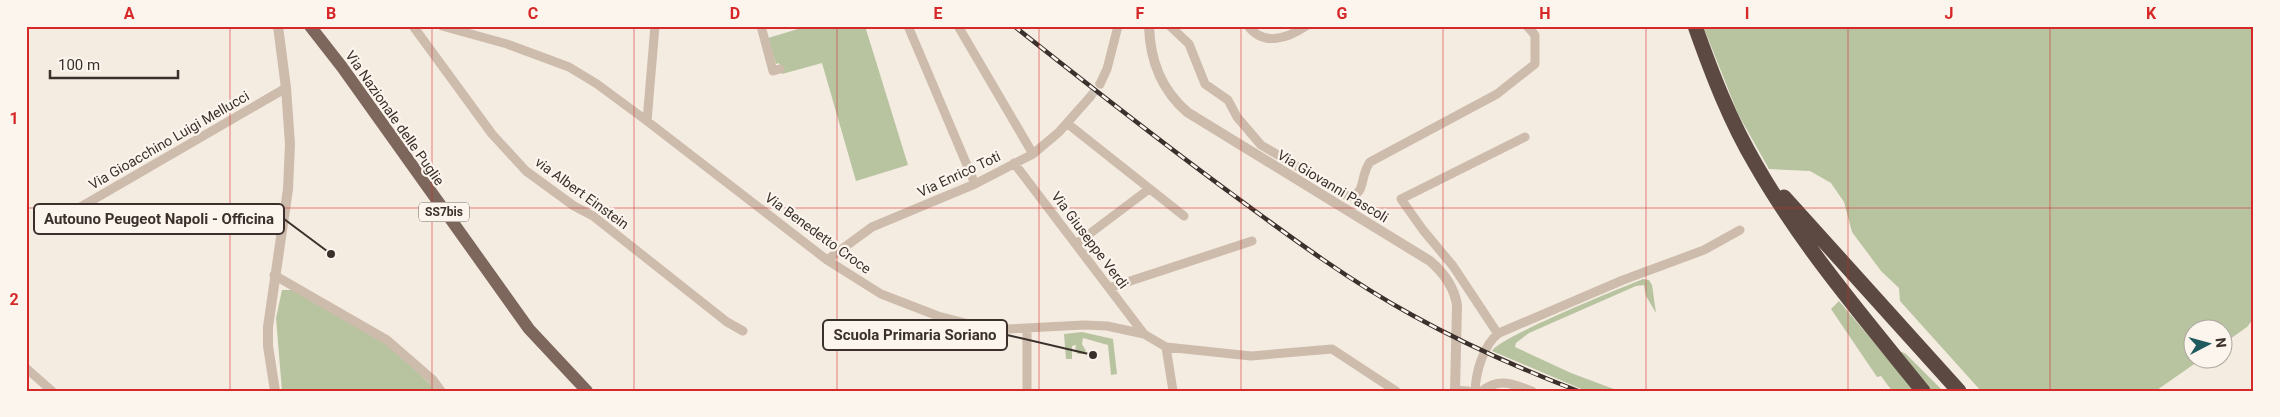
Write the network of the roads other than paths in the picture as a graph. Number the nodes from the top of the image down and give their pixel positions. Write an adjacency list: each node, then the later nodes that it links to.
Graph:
1 (278, 26): 18 (street)
2 (310, 26): 46 (main road, Via Nazionale delle Puglie / SS7bis)
3 (414, 26): 37 (street, via Albert Einstein)
4 (442, 26): 20 (street, Via Benedetto Croce)
5 (655, 26): 20 (street)
6 (761, 26): 16 (street)
7 (908, 26): 26 (street)
8 (958, 26): 23 (street)
9 (1118, 26): 17 (street)
10 (1149, 26): 42 (street, Via Giovanni Pascoli)
11 (1170, 26): 14 (street)
12 (1248, 26): 13 (street)
13 (1306, 26)
14 (1527, 26)
15 (1695, 26): 25 (highway)
16 (780, 69)
17 (1100, 84)
18 (286, 88): 28 (street, Via Gioacchino Luigi Mellucci); 34 (street)
19 (1090, 97): 21 (street, Via Enrico Toti)
20 (647, 121): 33 (street, Via Benedetto Croce)
21 (1068, 124): 23 (street, Via Enrico Toti); 27 (street)
22 (1524, 137): 39 (street)
23 (1033, 154): 24 (street, Via Enrico Toti)
24 (1014, 163): 26 (street, Via Enrico Toti); 32 (street, Via Giuseppe Verdi)
25 (1756, 165): 54 (highway); 55 (highway)
26 (975, 184): 33 (street, Via Enrico Toti)
27 (1149, 189): 29 (street); 32 (street)
28 (65, 216)
29 (1184, 216)
30 (1740, 230): 39 (street)
31 (1252, 241): 35 (street)
32 (1076, 244): 35 (street, Via Giuseppe Verdi)
33 (828, 260): 36 (street, Via Benedetto Croce)
34 (274, 275): 44 (street); 45 (street)
35 (1109, 288): 38 (street, Via Giuseppe Verdi)
36 (1027, 328): 38 (street, Via Benedetto Croce); 47 (street)
37 (743, 332)
38 (1144, 334): 40 (street, Via Benedetto Croce)
39 (1498, 334): 51 (street)
40 (1166, 348): 48 (street); 49 (street, Via Benedetto Croce)
41 (26, 368): 43 (street)
42 (1455, 390): 50 (street)
43 (52, 391)
44 (275, 391)
45 (441, 391)
46 (587, 391)
47 (1027, 391)
48 (1173, 391)
49 (1396, 391)
50 (1468, 391)
51 (1475, 391)
52 (1482, 391): 53 (street)
53 (1532, 391)
54 (1923, 391)
55 (1959, 391)

